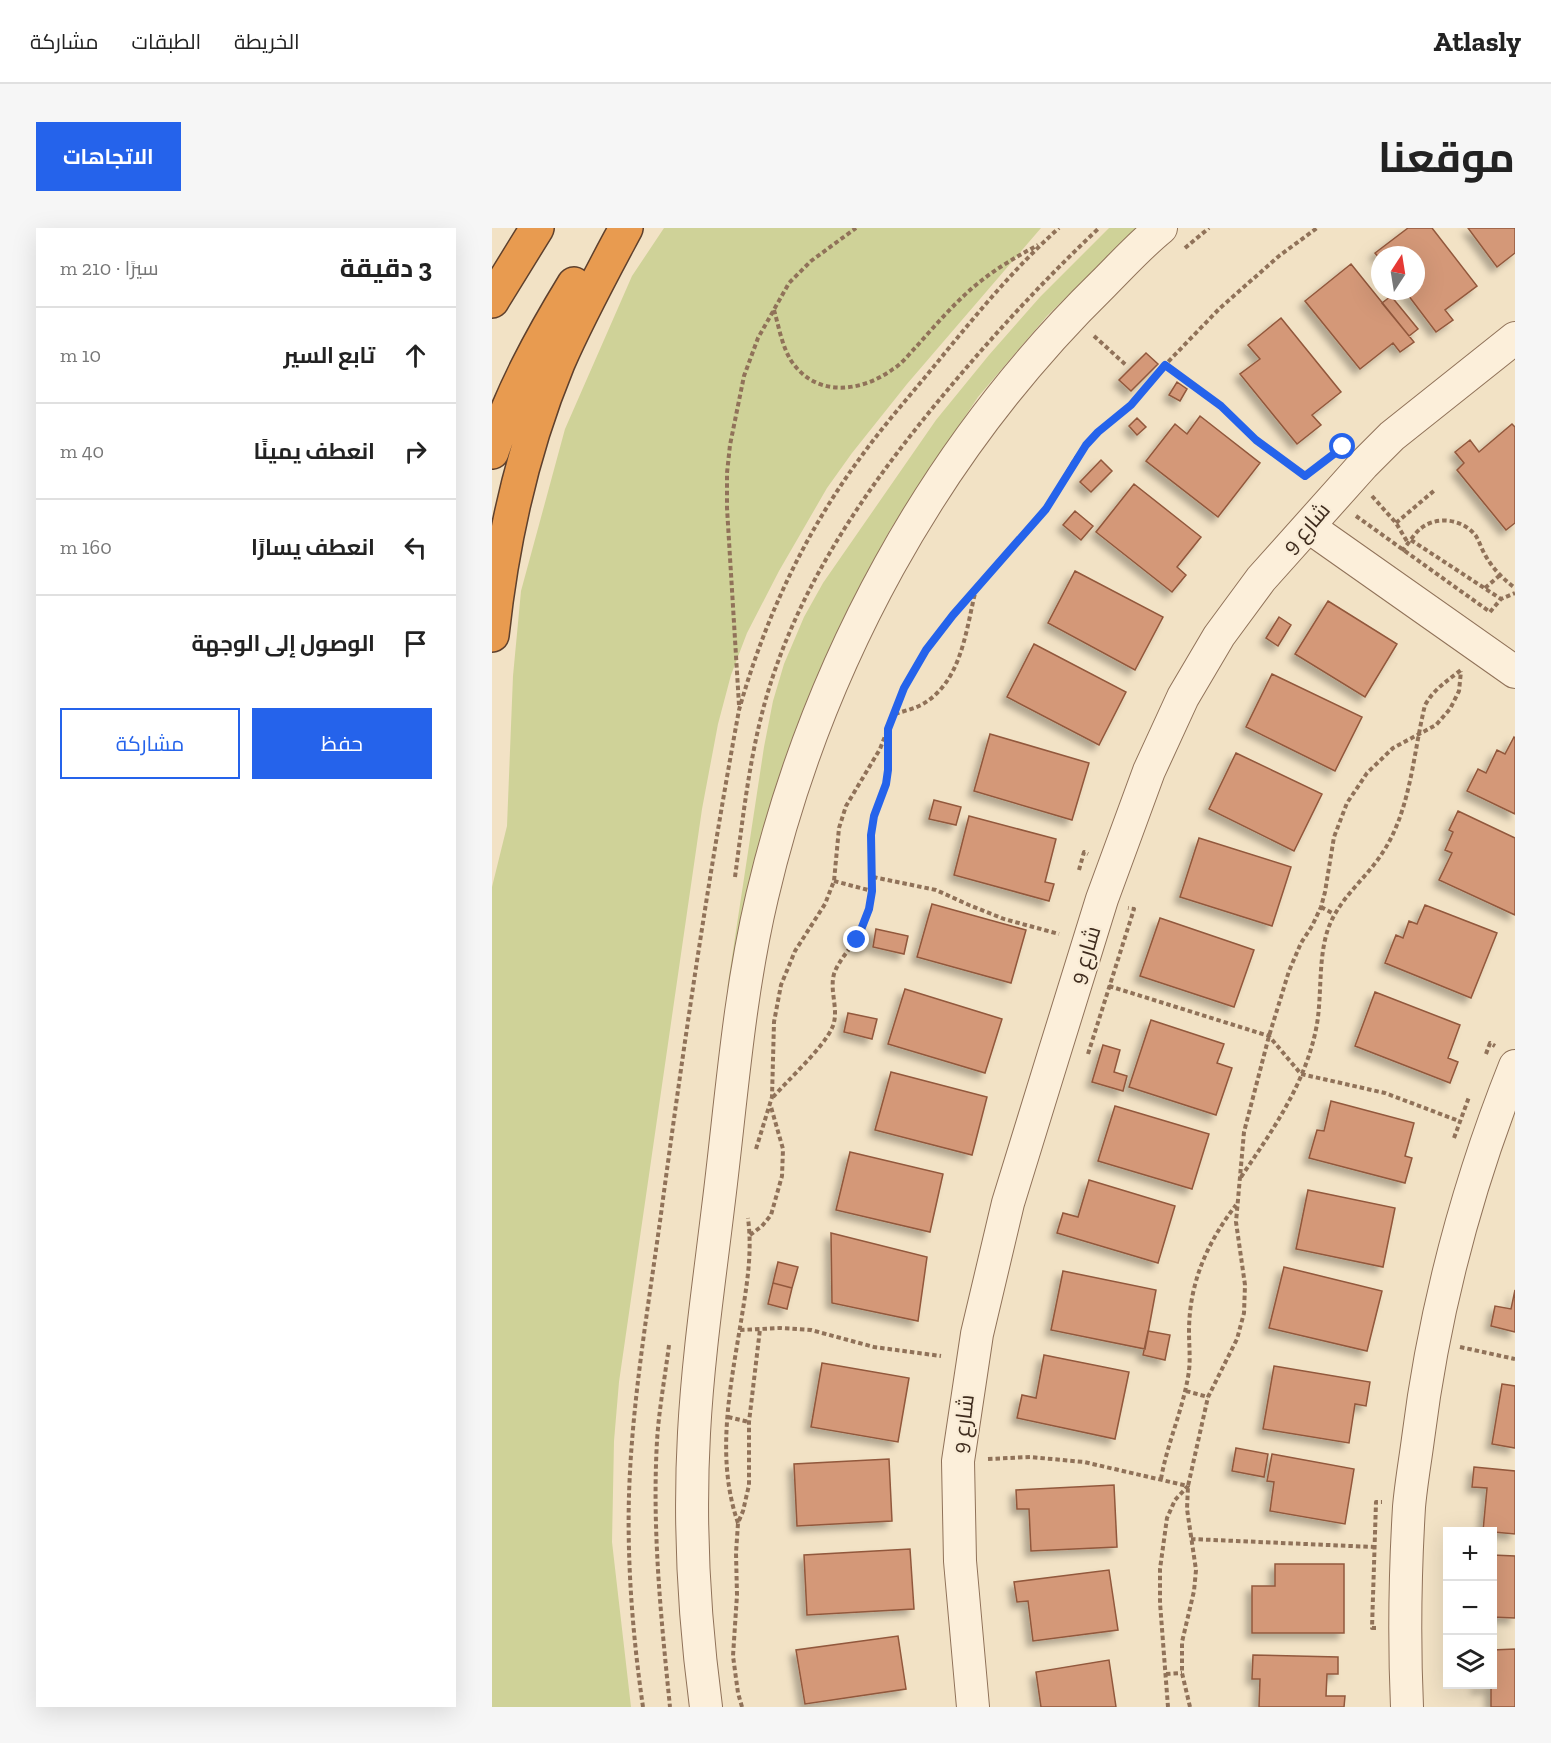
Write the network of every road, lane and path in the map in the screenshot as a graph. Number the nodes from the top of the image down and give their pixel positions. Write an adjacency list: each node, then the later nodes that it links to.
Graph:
1 (537, 228): 8 (highway)
2 (608, 228): 14 (highway)
3 (626, 228): 30 (highway)
4 (856, 228): 9 (path)
5 (1161, 228): 10 (street)
6 (1317, 228): 13 (path)
7 (1042, 243): 9 (path)
8 (492, 301)
9 (774, 309): 34 (path)
10 (1071, 315): 12 (path); 73 (street)
11 (1515, 338): 20 (street, شارع 9)
12 (1126, 365)
13 (1165, 365): 15 (path); 24 (path)
14 (492, 452)
15 (1328, 459)
16 (1436, 489): 19 (path)
17 (1367, 491): 19 (path)
18 (1351, 512): 22 (path)
19 (1396, 524): 21 (path)
20 (1309, 527): 31 (street); 65 (street, شارع 9)
21 (1410, 541): 22 (path); 23 (path); 25 (path)
22 (1402, 551): 29 (path)
23 (1499, 576): 25 (path); 26 (path)
24 (977, 587): 35 (path); 35 (path)
25 (1485, 588): 28 (path)
26 (1515, 588)
27 (1515, 593): 28 (path)
28 (1501, 599): 29 (path)
29 (1490, 612): 31 (path)
30 (492, 635)
31 (1477, 645): 32 (path); 33 (street)
32 (1461, 670): 37 (path); 37 (path)
33 (1515, 672)
34 (739, 710)
35 (894, 715): 36 (path)
36 (888, 729): 38 (path); 39 (path)
37 (1418, 735): 41 (path); 42 (path)
38 (873, 876): 40 (path); 43 (path)
39 (834, 881): 40 (path); 48 (path)
40 (872, 891): 48 (path)
41 (1321, 907): 42 (path); 45 (path)
42 (1334, 914): 47 (path)
43 (1059, 934)
44 (1109, 986): 45 (path)
45 (1269, 1036): 47 (path); 52 (path)
46 (1515, 1066): 58 (street)
47 (1301, 1074): 50 (path); 52 (path)
48 (772, 1097): 49 (path)
49 (770, 1105): 51 (path); 55 (path)
50 (1459, 1121)
51 (753, 1160)
52 (1240, 1178): 53 (path)
53 (1237, 1205): 61 (path); 62 (path)
54 (747, 1212): 55 (path)
55 (750, 1235): 57 (path)
56 (760, 1329): 57 (path); 59 (path); 64 (path)
57 (740, 1330): 63 (path)
58 (1434, 1341): 60 (path); 78 (street)
59 (941, 1356)
60 (1515, 1359)
61 (1186, 1391): 62 (path); 66 (path)
62 (1208, 1397): 67 (path)
63 (728, 1417): 64 (path); 68 (path)
64 (748, 1422): 68 (path)
65 (958, 1461): 66 (path); 75 (street, شارع 9)
66 (1161, 1479): 67 (path)
67 (1188, 1486): 69 (path); 72 (path)
68 (738, 1523): 74 (path)
69 (1191, 1539): 70 (path); 71 (path)
70 (1374, 1547)
71 (1182, 1672): 72 (path); 77 (path)
72 (1166, 1674): 76 (path)
73 (706, 1707)
74 (742, 1707)
75 (973, 1707)
76 (1168, 1707)
77 (1191, 1707)
78 (1407, 1707)

